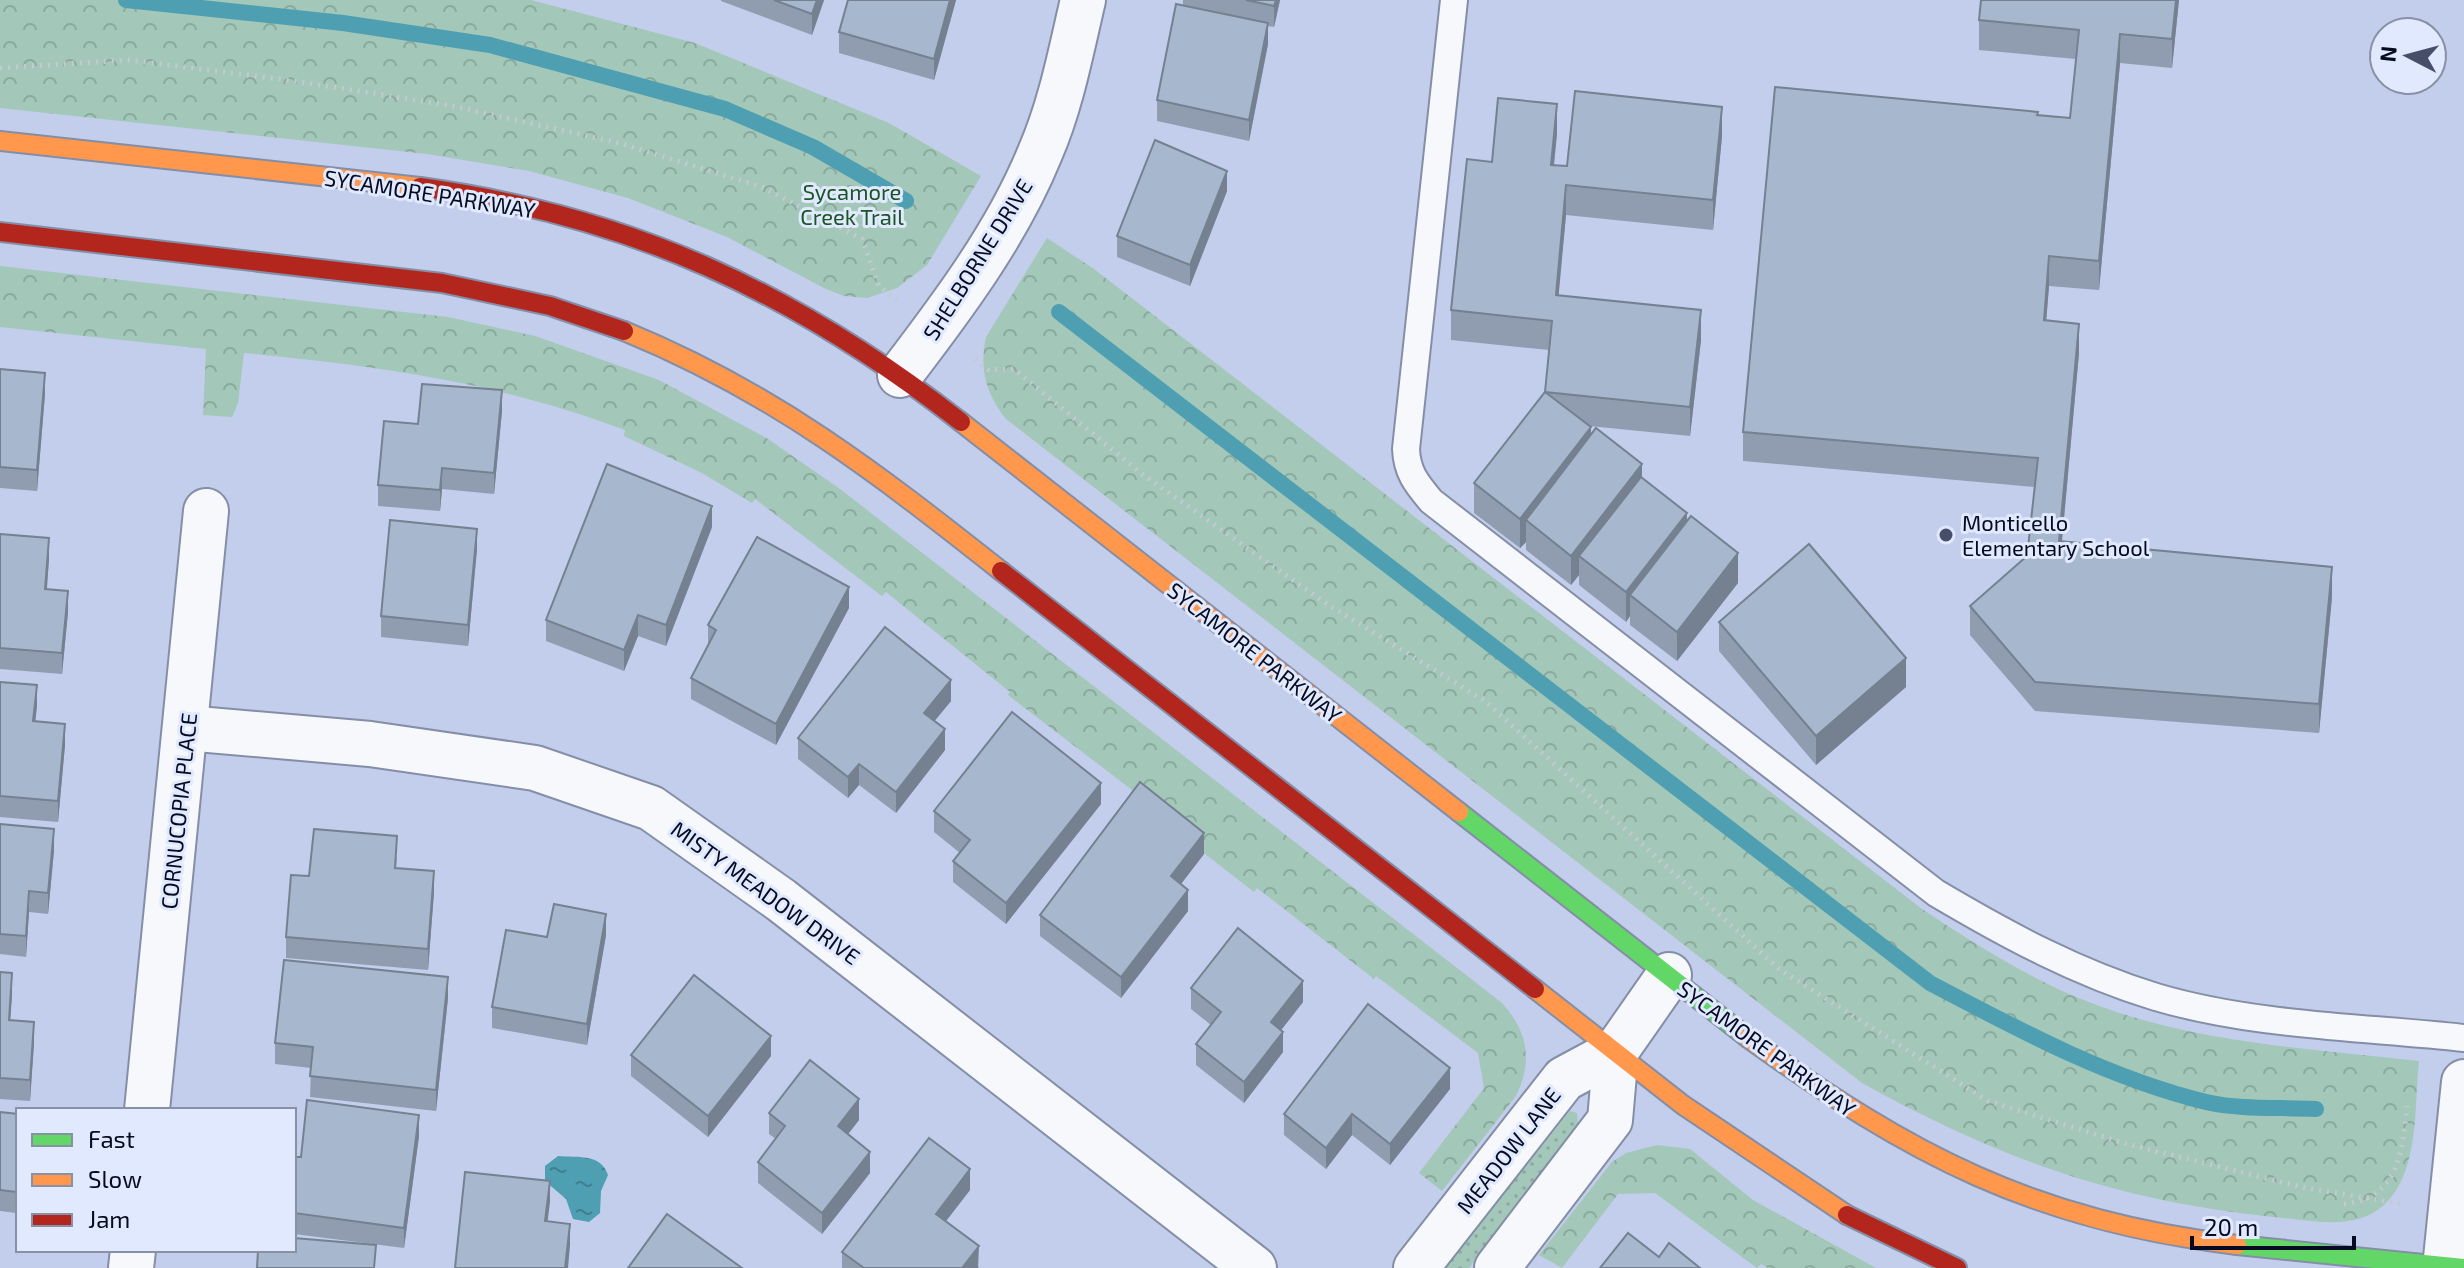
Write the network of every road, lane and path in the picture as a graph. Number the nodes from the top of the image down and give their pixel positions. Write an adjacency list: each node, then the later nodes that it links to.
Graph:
1 (1083, 0): 5 (street, SHELBORNE DRIVE)
2 (1454, 0): 9 (lane)
3 (0, 141): 5 (main road, SYCAMORE PARKWAY)
4 (0, 232): 10 (main road)
5 (900, 375): 8 (main road, SYCAMORE PARKWAY)
6 (206, 511): 7 (street, CORNUCOPIA PLACE)
7 (186, 728): 13 (street, CORNUCOPIA PLACE); 16 (street, MISTY MEADOW DRIVE)
8 (1669, 975): 10 (street, MEADOW LANE); 15 (main road, SYCAMORE PARKWAY)
9 (2464, 1038)
10 (1616, 1051): 17 (street, MEADOW LANE); 18 (street, MEADOW LANE); 19 (main road)
11 (2464, 1082): 15 (street)
12 (2408, 1101): 14 (path)
13 (147, 1108)
14 (2329, 1203)
15 (2451, 1267)
16 (1254, 1268)
17 (1416, 1268)
18 (1497, 1268)
19 (1957, 1268)

